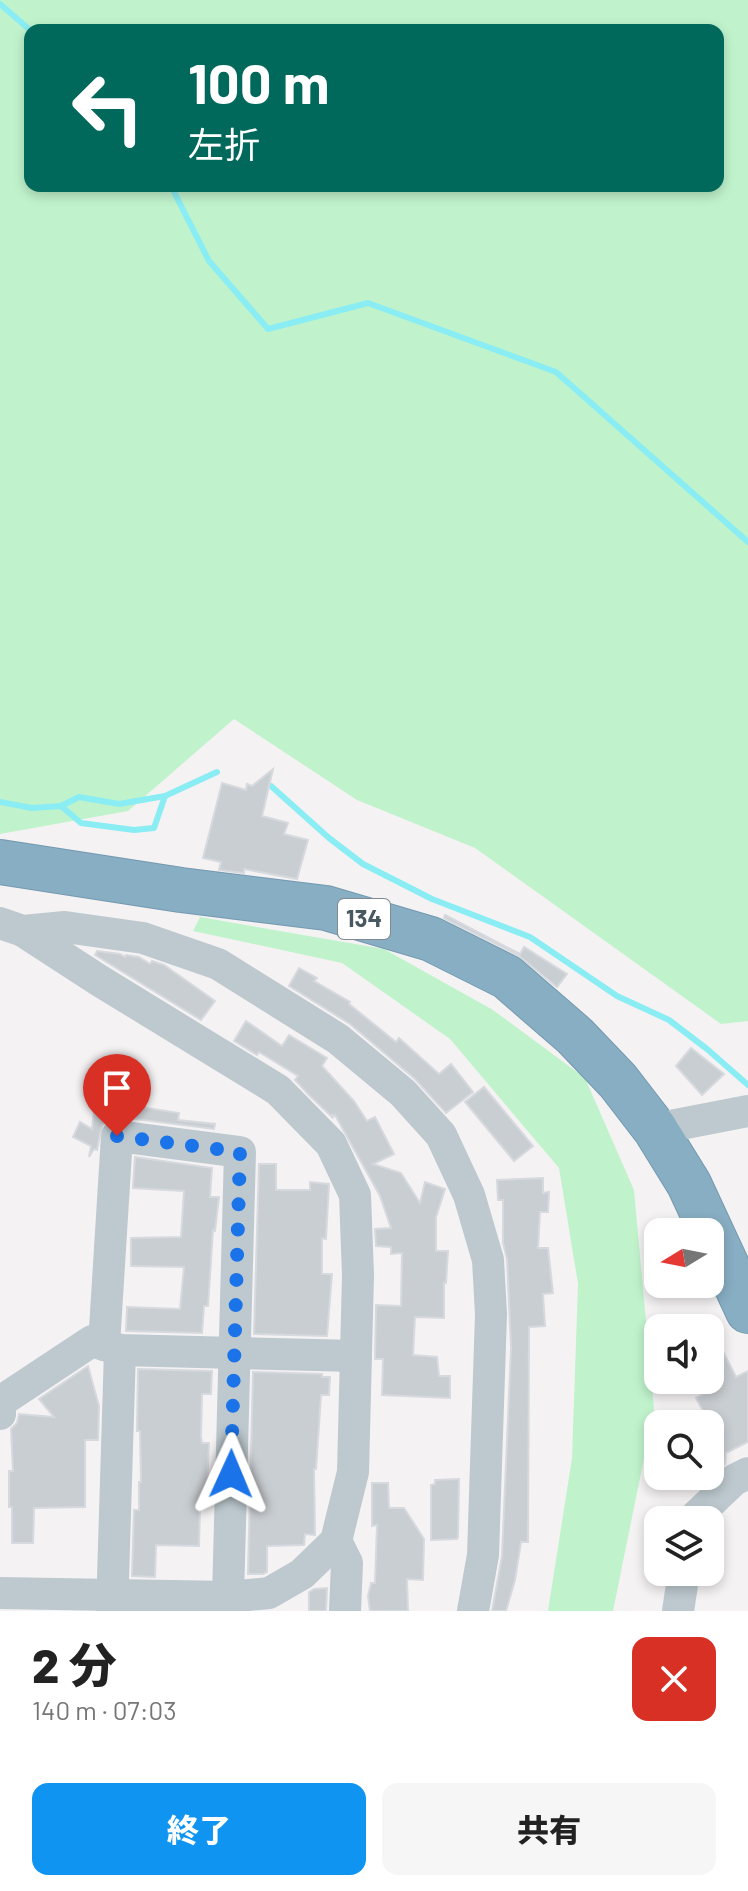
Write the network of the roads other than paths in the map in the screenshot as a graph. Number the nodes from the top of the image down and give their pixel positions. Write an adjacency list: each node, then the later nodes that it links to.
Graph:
1 (0, 862): 4 (highway, 134)
2 (12, 927): 8 (street); 19 (street)
3 (748, 1111): 4 (street)
4 (655, 1129): 5 (highway, 134)
5 (748, 1311)
6 (112, 1347): 7 (street); 7 (street); 9 (street); 17 (street)
7 (234, 1352): 8 (street); 16 (street)
8 (356, 1356): 13 (street)
9 (0, 1402): 10 (street)
10 (0, 1414)
11 (748, 1473): 12 (street)
12 (707, 1506)
13 (336, 1541): 16 (street); 18 (street)
14 (682, 1586): 20 (street)
15 (0, 1593): 17 (street)
16 (228, 1597): 17 (street)
17 (112, 1603)
18 (345, 1611)
19 (473, 1611)
20 (678, 1611)

